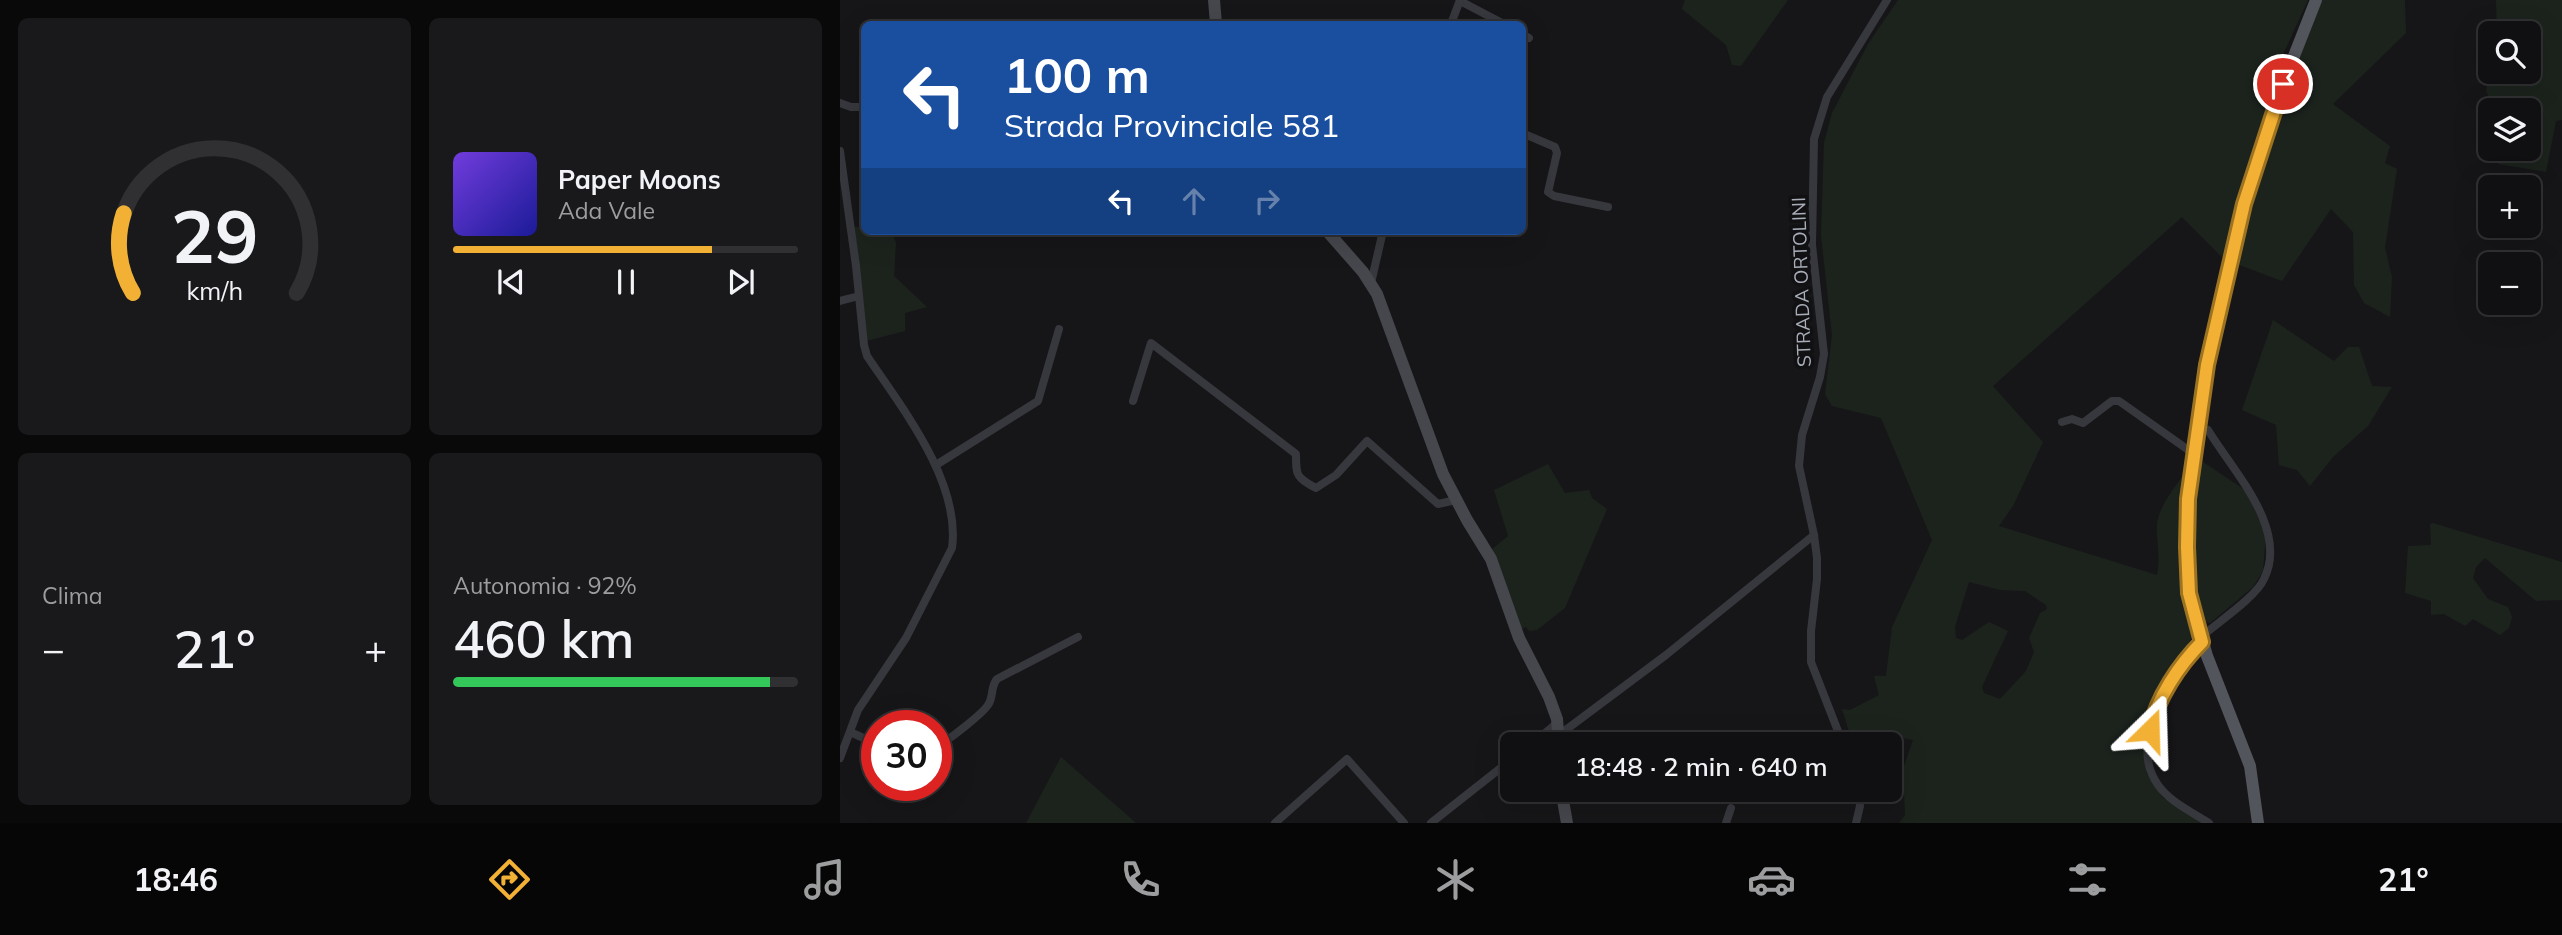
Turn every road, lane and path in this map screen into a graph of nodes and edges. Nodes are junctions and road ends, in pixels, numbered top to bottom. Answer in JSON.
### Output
{"nodes":[{"id":1,"x":1214,"y":0,"type":"edge"},
{"id":2,"x":1887,"y":0,"type":"edge"},
{"id":3,"x":2316,"y":0,"type":"edge"},
{"id":4,"x":1460,"y":1,"type":"edge"},
{"id":5,"x":1216,"y":21,"type":"edge"},
{"id":6,"x":1452,"y":21,"type":"edge"},
{"id":7,"x":1498,"y":21,"type":"edge"},
{"id":8,"x":840,"y":103,"type":"edge"},
{"id":9,"x":861,"y":107,"type":"edge"},
{"id":10,"x":1526,"y":135,"type":"edge"},
{"id":11,"x":840,"y":151,"type":"edge"},
{"id":12,"x":1608,"y":207,"type":"dead end"},
{"id":13,"x":1330,"y":235,"type":"edge"},
{"id":14,"x":1382,"y":235,"type":"edge"},
{"id":15,"x":1371,"y":283,"type":"junction"},
{"id":16,"x":859,"y":296,"type":"junction"},
{"id":17,"x":840,"y":301,"type":"edge"},
{"id":18,"x":1059,"y":329,"type":"dead end"},
{"id":19,"x":1133,"y":401,"type":"dead end"},
{"id":20,"x":2062,"y":422,"type":"dead end"},
{"id":21,"x":2208,"y":430,"type":"dead end"},
{"id":22,"x":2194,"y":454,"type":"junction"},
{"id":23,"x":936,"y":465,"type":"junction"},
{"id":24,"x":1456,"y":500,"type":"junction"},
{"id":25,"x":1814,"y":534,"type":"junction"},
{"id":26,"x":1079,"y":637,"type":"dead end"},
{"id":27,"x":2202,"y":639,"type":"junction"},
{"id":28,"x":850,"y":732,"type":"junction"},
{"id":29,"x":1558,"y":732,"type":"edge"},
{"id":30,"x":1562,"y":732,"type":"edge"},
{"id":31,"x":1838,"y":732,"type":"edge"},
{"id":32,"x":952,"y":736,"type":"edge"},
{"id":33,"x":861,"y":737,"type":"edge"},
{"id":34,"x":840,"y":758,"type":"edge"},
{"id":35,"x":1500,"y":768,"type":"edge"},
{"id":36,"x":1563,"y":802,"type":"edge"},
{"id":37,"x":1860,"y":802,"type":"edge"},
{"id":38,"x":1731,"y":808,"type":"dead end"},
{"id":39,"x":1275,"y":823,"type":"edge"},
{"id":40,"x":1404,"y":823,"type":"edge"},
{"id":41,"x":1431,"y":823,"type":"edge"},
{"id":42,"x":1567,"y":823,"type":"edge"},
{"id":43,"x":1726,"y":823,"type":"edge"},
{"id":44,"x":1856,"y":823,"type":"edge"},
{"id":45,"x":2209,"y":823,"type":"edge"},
{"id":46,"x":2258,"y":823,"type":"edge"}],
"edges":[{"from":1,"to":5,"type":"main road"},
{"from":2,"to":25,"type":"street","name":"STRADA ORTOLINI"},
{"from":3,"to":22,"type":"main road"},
{"from":4,"to":6,"type":"street"},
{"from":4,"to":7,"type":"street"},
{"from":8,"to":9,"type":"street"},
{"from":10,"to":12,"type":"street"},
{"from":11,"to":16,"type":"street"},
{"from":13,"to":15,"type":"main road"},
{"from":14,"to":15,"type":"street"},
{"from":15,"to":24,"type":"main road"},
{"from":16,"to":17,"type":"street"},
{"from":16,"to":23,"type":"street"},
{"from":18,"to":23,"type":"street"},
{"from":19,"to":24,"type":"street"},
{"from":20,"to":22,"type":"street"},
{"from":21,"to":27,"type":"street"},
{"from":22,"to":27,"type":"main road"},
{"from":23,"to":28,"type":"street"},
{"from":24,"to":29,"type":"main road"},
{"from":25,"to":30,"type":"street"},
{"from":25,"to":31,"type":"street","name":"STRADA ORTOLINI"},
{"from":26,"to":32,"type":"street"},
{"from":27,"to":45,"type":"street"},
{"from":27,"to":46,"type":"main road"},
{"from":28,"to":33,"type":"street"},
{"from":28,"to":34,"type":"street"},
{"from":35,"to":41,"type":"street"},
{"from":36,"to":42,"type":"main road"},
{"from":37,"to":44,"type":"street"},
{"from":38,"to":43,"type":"street"},
{"from":39,"to":40,"type":"street"}]}
